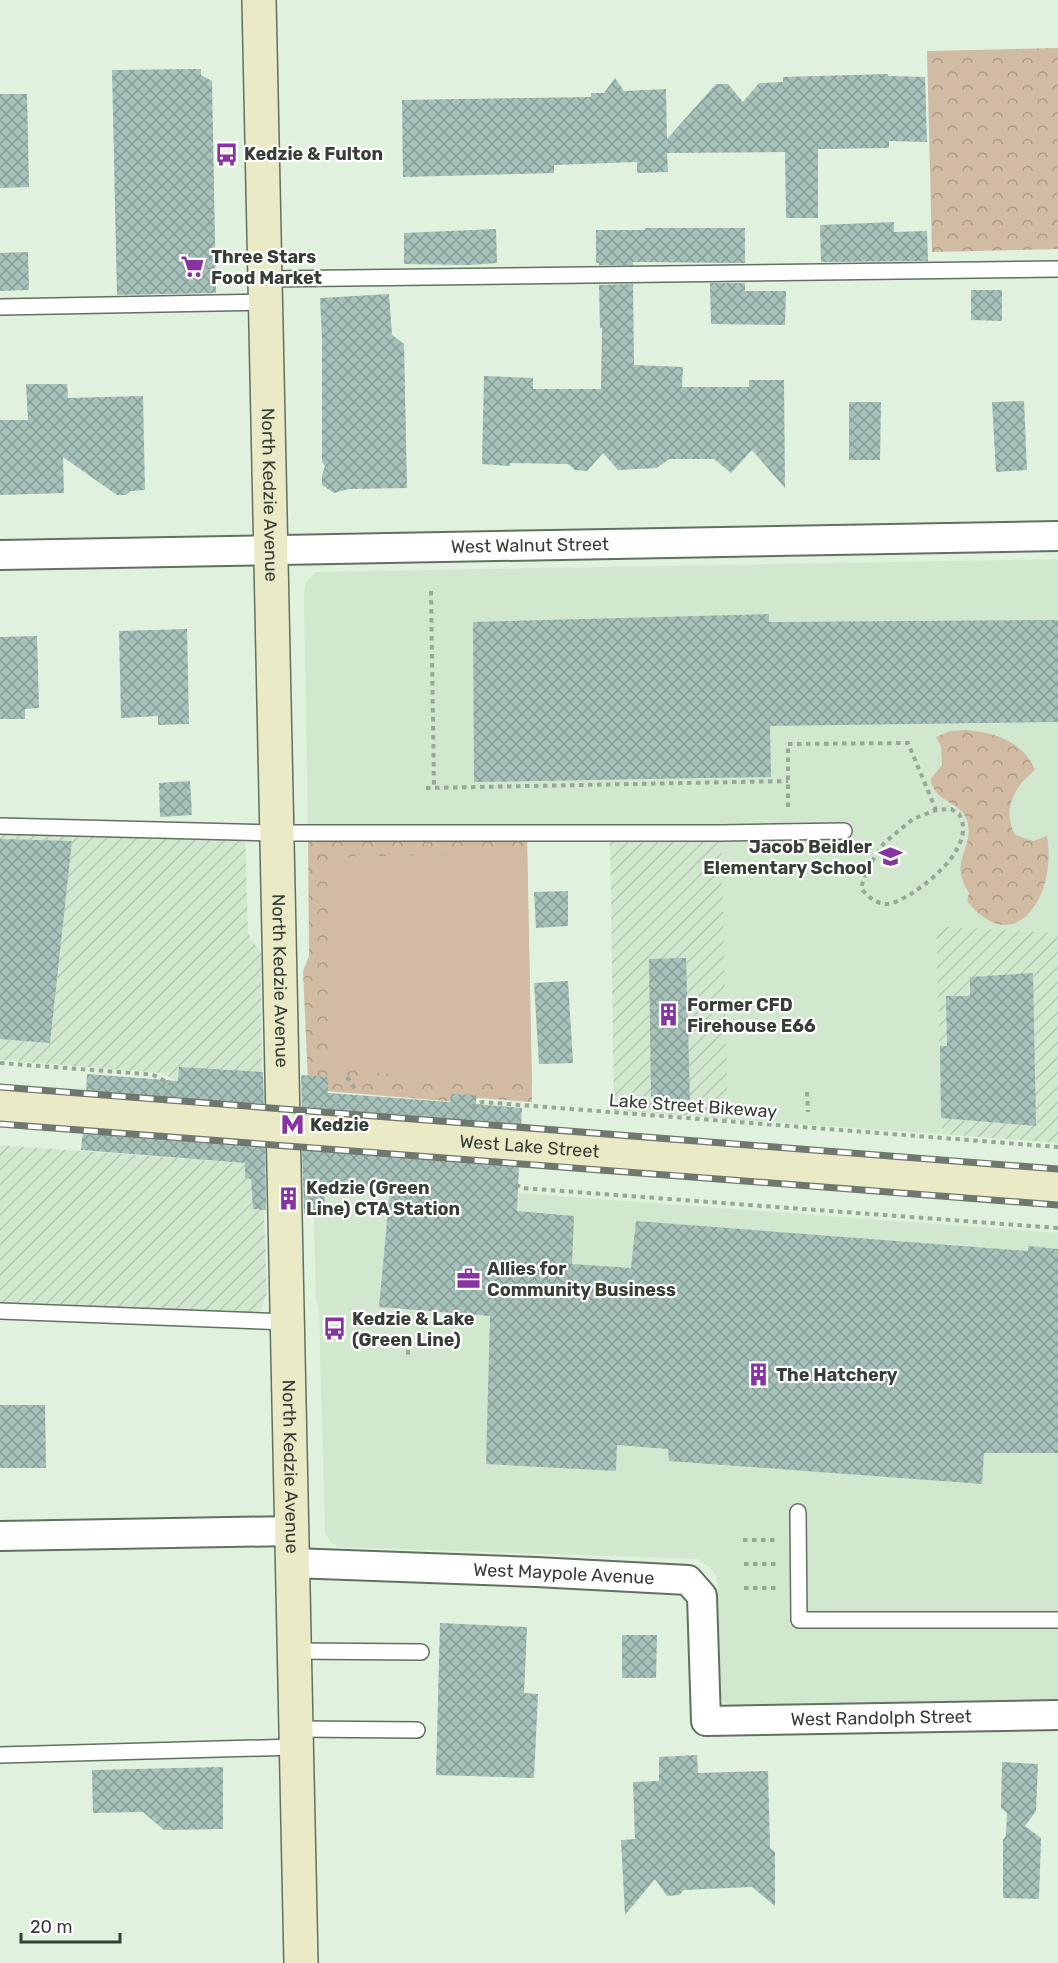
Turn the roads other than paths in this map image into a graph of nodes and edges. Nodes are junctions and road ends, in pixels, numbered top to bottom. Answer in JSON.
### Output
{"nodes":[{"id":1,"x":259,"y":0,"type":"edge"},
{"id":2,"x":1058,"y":269,"type":"edge"},
{"id":3,"x":266,"y":291,"type":"junction"},
{"id":4,"x":0,"y":307,"type":"edge"},
{"id":5,"x":1058,"y":536,"type":"edge"},
{"id":6,"x":271,"y":550,"type":"junction"},
{"id":7,"x":0,"y":555,"type":"edge"},
{"id":8,"x":0,"y":826,"type":"edge"},
{"id":9,"x":844,"y":831,"type":"dead end"},
{"id":10,"x":277,"y":833,"type":"junction"},
{"id":11,"x":0,"y":1106,"type":"edge"},
{"id":12,"x":283,"y":1127,"type":"junction"},
{"id":13,"x":1058,"y":1187,"type":"edge"},
{"id":14,"x":0,"y":1311,"type":"edge"},
{"id":15,"x":287,"y":1322,"type":"junction"},
{"id":16,"x":798,"y":1512,"type":"dead end"},
{"id":17,"x":292,"y":1531,"type":"junction"},
{"id":18,"x":0,"y":1536,"type":"edge"},
{"id":19,"x":292,"y":1563,"type":"junction"},
{"id":20,"x":1058,"y":1620,"type":"edge"},
{"id":21,"x":294,"y":1651,"type":"junction"},
{"id":22,"x":421,"y":1652,"type":"dead end"},
{"id":23,"x":1058,"y":1715,"type":"edge"},
{"id":24,"x":706,"y":1721,"type":"joint"},
{"id":25,"x":417,"y":1730,"type":"dead end"},
{"id":26,"x":296,"y":1738,"type":"junction"},
{"id":27,"x":0,"y":1755,"type":"edge"},
{"id":28,"x":301,"y":1963,"type":"edge"}],
"edges":[{"from":1,"to":3,"type":"main road","name":"North Kedzie Avenue"},
{"from":2,"to":3,"type":"lane"},
{"from":3,"to":4,"type":"lane"},
{"from":3,"to":6,"type":"main road","name":"North Kedzie Avenue"},
{"from":5,"to":6,"type":"street","name":"West Walnut Street"},
{"from":6,"to":7,"type":"street","name":"West Walnut Street"},
{"from":6,"to":10,"type":"main road","name":"North Kedzie Avenue"},
{"from":8,"to":10,"type":"lane"},
{"from":9,"to":10,"type":"lane"},
{"from":10,"to":12,"type":"main road","name":"North Kedzie Avenue"},
{"from":11,"to":12,"type":"main road","name":"West Lake Street"},
{"from":12,"to":13,"type":"main road","name":"West Lake Street"},
{"from":12,"to":15,"type":"main road","name":"North Kedzie Avenue"},
{"from":14,"to":15,"type":"lane"},
{"from":15,"to":17,"type":"main road","name":"North Kedzie Avenue"},
{"from":16,"to":20,"type":"lane"},
{"from":17,"to":18,"type":"street"},
{"from":17,"to":19,"type":"main road","name":"North Kedzie Avenue"},
{"from":19,"to":21,"type":"main road","name":"North Kedzie Avenue"},
{"from":19,"to":24,"type":"street","name":"West Maypole Avenue"},
{"from":21,"to":22,"type":"lane"},
{"from":21,"to":26,"type":"main road","name":"North Kedzie Avenue"},
{"from":23,"to":24,"type":"street","name":"West Randolph Street"},
{"from":25,"to":26,"type":"lane"},
{"from":26,"to":27,"type":"lane"},
{"from":26,"to":28,"type":"main road","name":"North Kedzie Avenue"}]}
